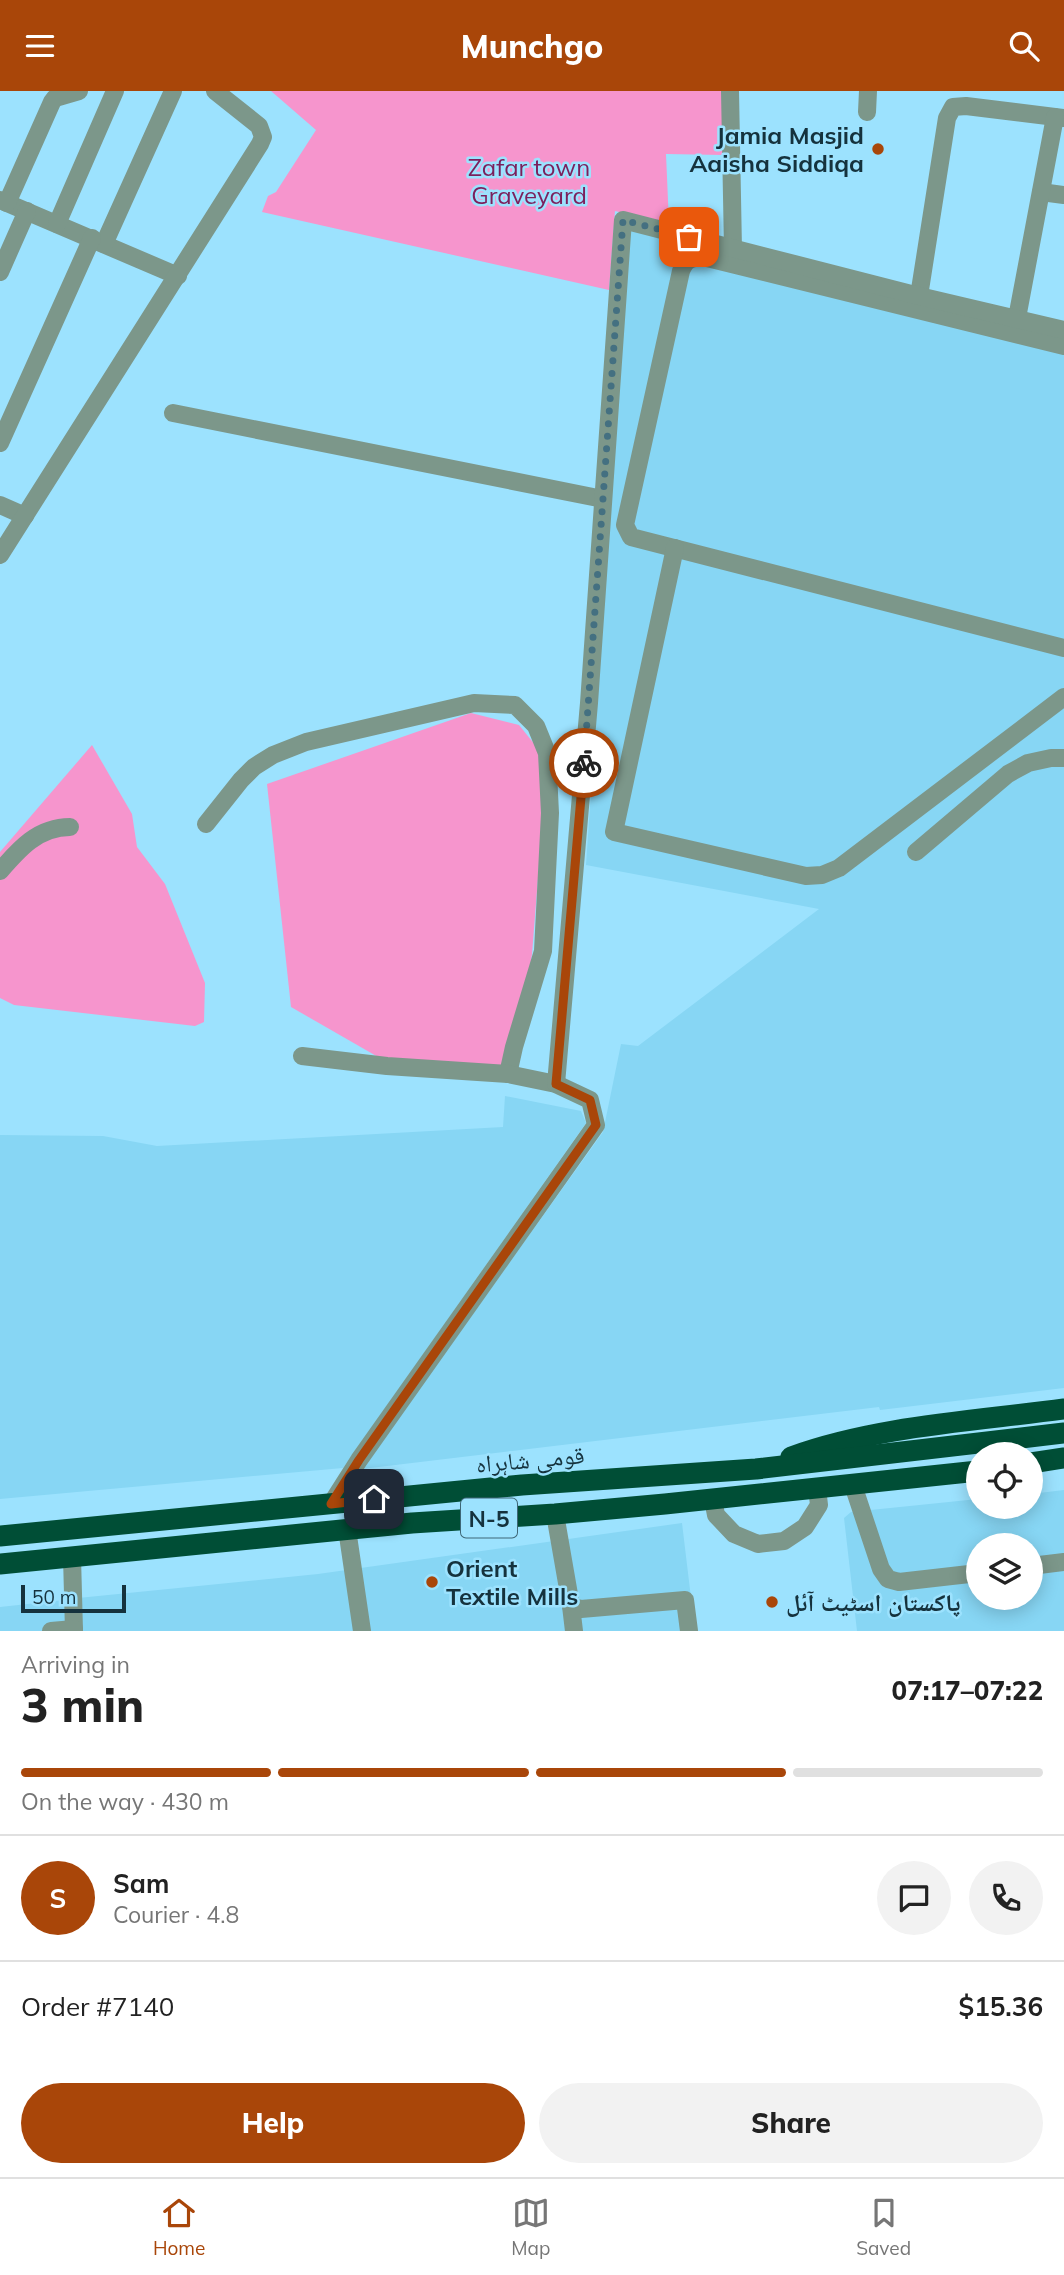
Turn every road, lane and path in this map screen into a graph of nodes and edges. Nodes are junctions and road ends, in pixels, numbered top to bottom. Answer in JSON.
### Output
{"nodes":[{"id":1,"x":79,"y":91,"type":"edge"},
{"id":2,"x":115,"y":91,"type":"edge"},
{"id":3,"x":173,"y":91,"type":"edge"},
{"id":4,"x":215,"y":91,"type":"edge"},
{"id":5,"x":730,"y":91,"type":"edge"},
{"id":6,"x":868,"y":91,"type":"edge"},
{"id":7,"x":867,"y":112,"type":"dead end"},
{"id":8,"x":1060,"y":118,"type":"edge"},
{"id":9,"x":1041,"y":192,"type":"junction"},
{"id":10,"x":1064,"y":195,"type":"edge"},
{"id":11,"x":4,"y":202,"type":"edge"},
{"id":12,"x":27,"y":211,"type":"junction"},
{"id":13,"x":57,"y":224,"type":"junction"},
{"id":14,"x":98,"y":241,"type":"junction"},
{"id":15,"x":733,"y":249,"type":"junction"},
{"id":16,"x":0,"y":272,"type":"edge"},
{"id":17,"x":178,"y":276,"type":"junction"},
{"id":18,"x":919,"y":296,"type":"junction"},
{"id":19,"x":1017,"y":319,"type":"junction"},
{"id":20,"x":1064,"y":331,"type":"edge"},
{"id":21,"x":1064,"y":346,"type":"edge"},
{"id":22,"x":173,"y":413,"type":"dead end"},
{"id":23,"x":0,"y":443,"type":"edge"},
{"id":24,"x":603,"y":499,"type":"junction"},
{"id":25,"x":0,"y":505,"type":"edge"},
{"id":26,"x":26,"y":516,"type":"junction"},
{"id":27,"x":675,"y":548,"type":"junction"},
{"id":28,"x":0,"y":555,"type":"edge"},
{"id":29,"x":1064,"y":648,"type":"edge"},
{"id":30,"x":1064,"y":697,"type":"edge"},
{"id":31,"x":1064,"y":758,"type":"edge"},
{"id":32,"x":206,"y":824,"type":"dead end"},
{"id":33,"x":69,"y":827,"type":"dead end"},
{"id":34,"x":916,"y":852,"type":"dead end"},
{"id":35,"x":0,"y":871,"type":"edge"},
{"id":36,"x":302,"y":1056,"type":"dead end"},
{"id":37,"x":508,"y":1074,"type":"junction"},
{"id":38,"x":556,"y":1084,"type":"junction"},
{"id":39,"x":1064,"y":1409,"type":"edge"},
{"id":40,"x":1064,"y":1433,"type":"edge"},
{"id":41,"x":1064,"y":1458,"type":"edge"},
{"id":42,"x":1043,"y":1461,"type":"edge"},
{"id":43,"x":756,"y":1469,"type":"junction"},
{"id":44,"x":966,"y":1472,"type":"edge"},
{"id":45,"x":853,"y":1485,"type":"junction"},
{"id":46,"x":817,"y":1488,"type":"junction"},
{"id":47,"x":713,"y":1499,"type":"junction"},
{"id":48,"x":331,"y":1504,"type":"junction"},
{"id":49,"x":555,"y":1514,"type":"junction"},
{"id":50,"x":347,"y":1529,"type":"junction"},
{"id":51,"x":0,"y":1536,"type":"edge"},
{"id":52,"x":72,"y":1557,"type":"junction"},
{"id":53,"x":1064,"y":1562,"type":"edge"},
{"id":54,"x":0,"y":1564,"type":"edge"},
{"id":55,"x":1043,"y":1565,"type":"edge"},
{"id":56,"x":966,"y":1575,"type":"edge"},
{"id":57,"x":571,"y":1606,"type":"junction"},
{"id":58,"x":74,"y":1630,"type":"edge"},
{"id":59,"x":51,"y":1631,"type":"edge"},
{"id":60,"x":362,"y":1631,"type":"edge"},
{"id":61,"x":574,"y":1631,"type":"edge"},
{"id":62,"x":689,"y":1631,"type":"edge"}],
"edges":[{"from":1,"to":11,"type":"street"},
{"from":2,"to":13,"type":"street"},
{"from":3,"to":14,"type":"street"},
{"from":4,"to":17,"type":"street"},
{"from":5,"to":15,"type":"street"},
{"from":6,"to":7,"type":"street"},
{"from":8,"to":9,"type":"street"},
{"from":8,"to":18,"type":"street"},
{"from":9,"to":10,"type":"street"},
{"from":9,"to":19,"type":"street"},
{"from":11,"to":12,"type":"street"},
{"from":12,"to":13,"type":"street"},
{"from":12,"to":16,"type":"street"},
{"from":13,"to":14,"type":"street"},
{"from":14,"to":17,"type":"street"},
{"from":14,"to":23,"type":"street"},
{"from":15,"to":18,"type":"street"},
{"from":15,"to":24,"type":"street"},
{"from":17,"to":26,"type":"street"},
{"from":18,"to":19,"type":"street"},
{"from":19,"to":20,"type":"street"},
{"from":21,"to":27,"type":"street"},
{"from":22,"to":24,"type":"street"},
{"from":24,"to":38,"type":"street"},
{"from":25,"to":26,"type":"street"},
{"from":26,"to":28,"type":"street"},
{"from":27,"to":29,"type":"street"},
{"from":27,"to":30,"type":"street"},
{"from":31,"to":34,"type":"street"},
{"from":32,"to":37,"type":"street"},
{"from":33,"to":35,"type":"street"},
{"from":36,"to":37,"type":"street"},
{"from":37,"to":38,"type":"street"},
{"from":38,"to":48,"type":"street"},
{"from":39,"to":43,"type":"highway"},
{"from":40,"to":43,"type":"highway","name":"قومی شاہراہ","number":"N-5"},
{"from":41,"to":42,"type":"highway"},
{"from":43,"to":48,"type":"highway","name":"قومی شاہراہ","number":"N-5"},
{"from":44,"to":45,"type":"highway","number":"N-5"},
{"from":45,"to":46,"type":"highway","number":"N-5"},
{"from":45,"to":56,"type":"street"},
{"from":46,"to":47,"type":"highway","number":"N-5"},
{"from":46,"to":47,"type":"street"},
{"from":47,"to":49,"type":"highway","number":"N-5"},
{"from":48,"to":51,"type":"highway","name":"قومی شاہراہ","number":"N-5"},
{"from":49,"to":50,"type":"highway","number":"N-5"},
{"from":49,"to":57,"type":"street"},
{"from":50,"to":52,"type":"highway","number":"N-5"},
{"from":50,"to":60,"type":"street"},
{"from":52,"to":54,"type":"highway","number":"N-5"},
{"from":52,"to":58,"type":"street"},
{"from":53,"to":55,"type":"street"},
{"from":57,"to":61,"type":"street"},
{"from":57,"to":62,"type":"street"},
{"from":58,"to":59,"type":"street"}]}
